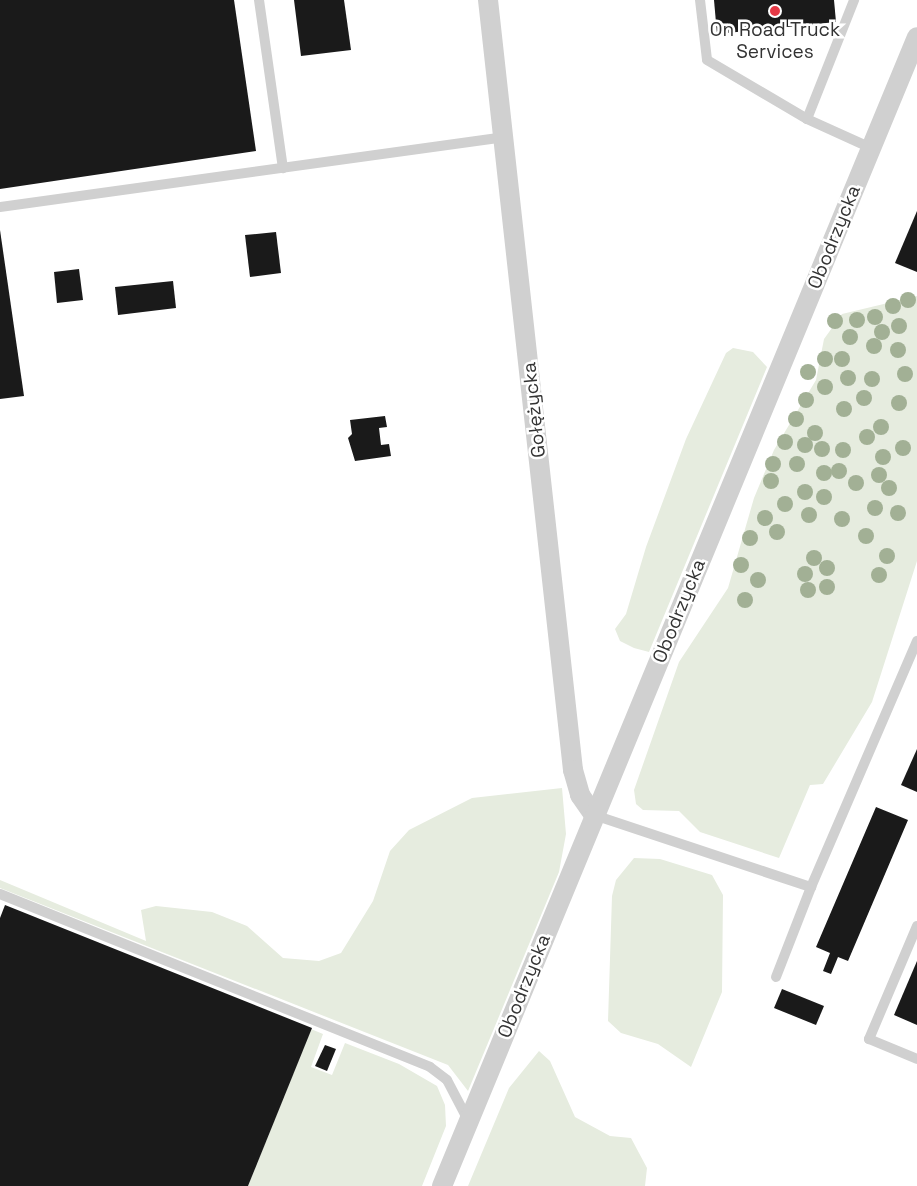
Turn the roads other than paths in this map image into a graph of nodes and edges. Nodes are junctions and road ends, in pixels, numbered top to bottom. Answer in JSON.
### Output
{"nodes":[{"id":1,"x":259,"y":0,"type":"edge"},
{"id":2,"x":488,"y":0,"type":"edge"},
{"id":3,"x":700,"y":0,"type":"edge"},
{"id":4,"x":854,"y":0,"type":"edge"},
{"id":5,"x":917,"y":37,"type":"edge"},
{"id":6,"x":806,"y":119,"type":"junction"},
{"id":7,"x":505,"y":137,"type":"junction"},
{"id":8,"x":871,"y":148,"type":"junction"},
{"id":9,"x":283,"y":168,"type":"junction"},
{"id":10,"x":0,"y":207,"type":"edge"},
{"id":11,"x":917,"y":641,"type":"edge"},
{"id":12,"x":594,"y":815,"type":"junction"},
{"id":13,"x":811,"y":887,"type":"junction"},
{"id":14,"x":0,"y":894,"type":"edge"},
{"id":15,"x":917,"y":926,"type":"edge"},
{"id":16,"x":776,"y":977,"type":"dead end"},
{"id":17,"x":917,"y":1059,"type":"edge"},
{"id":18,"x":468,"y":1121,"type":"junction"},
{"id":19,"x":442,"y":1186,"type":"edge"}],
"edges":[{"from":1,"to":9,"type":"lane"},
{"from":2,"to":7,"type":"street","name":"Gołężycka"},
{"from":3,"to":6,"type":"lane"},
{"from":4,"to":6,"type":"lane"},
{"from":5,"to":8,"type":"street","name":"Obodrzycka"},
{"from":6,"to":8,"type":"lane"},
{"from":7,"to":9,"type":"lane"},
{"from":7,"to":12,"type":"street","name":"Gołężycka"},
{"from":8,"to":12,"type":"street","name":"Obodrzycka"},
{"from":9,"to":10,"type":"lane"},
{"from":11,"to":13,"type":"lane"},
{"from":12,"to":13,"type":"lane"},
{"from":12,"to":18,"type":"street","name":"Obodrzycka"},
{"from":13,"to":16,"type":"lane"},
{"from":14,"to":18,"type":"lane"},
{"from":15,"to":17,"type":"lane"},
{"from":18,"to":19,"type":"street","name":"Obodrzycka"}]}
